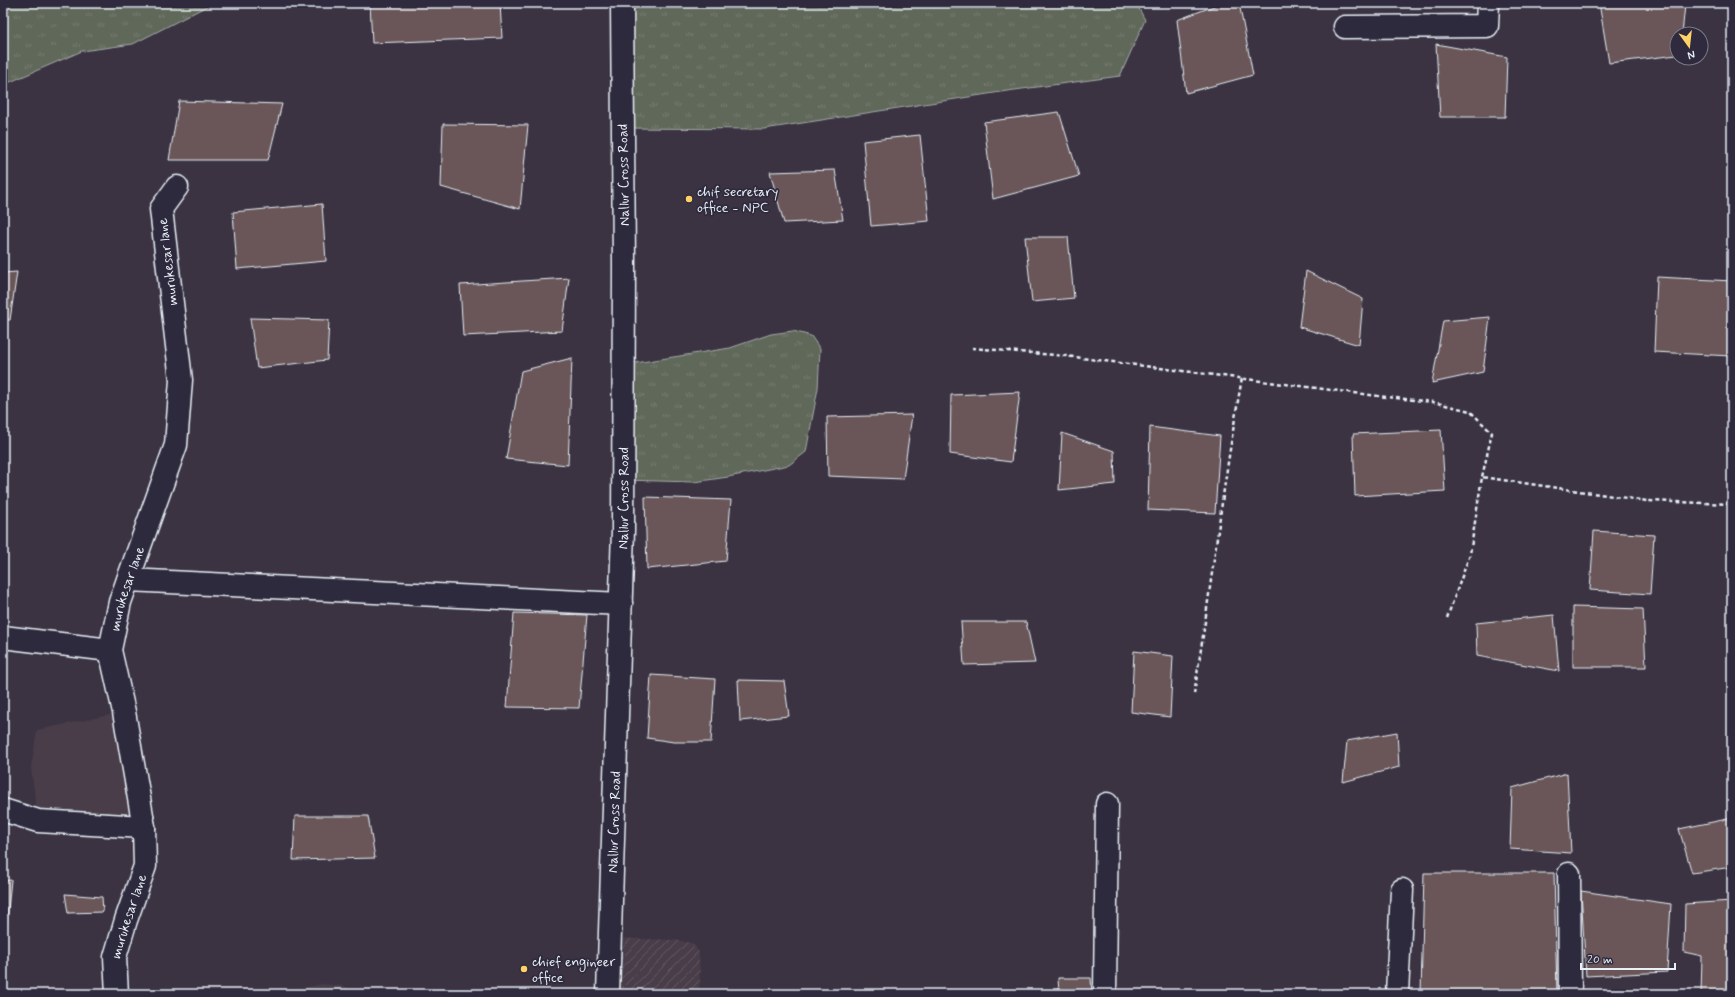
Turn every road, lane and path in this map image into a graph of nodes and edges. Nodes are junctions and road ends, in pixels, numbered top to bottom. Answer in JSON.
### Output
{"nodes":[{"id":1,"x":622,"y":3,"type":"edge"},
{"id":2,"x":1488,"y":3,"type":"edge"},
{"id":3,"x":1345,"y":27,"type":"dead end"},
{"id":4,"x":177,"y":187,"type":"dead end"},
{"id":5,"x":972,"y":348,"type":"dead end"},
{"id":6,"x":1242,"y":378,"type":"junction"},
{"id":7,"x":1482,"y":477,"type":"junction"},
{"id":8,"x":1732,"y":504,"type":"edge"},
{"id":9,"x":128,"y":580,"type":"junction"},
{"id":10,"x":621,"y":604,"type":"junction"},
{"id":11,"x":1447,"y":618,"type":"dead end"},
{"id":12,"x":3,"y":637,"type":"edge"},
{"id":13,"x":110,"y":650,"type":"junction"},
{"id":14,"x":1194,"y":694,"type":"dead end"},
{"id":15,"x":1107,"y":804,"type":"dead end"},
{"id":16,"x":3,"y":810,"type":"edge"},
{"id":17,"x":144,"y":827,"type":"junction"},
{"id":18,"x":1569,"y":874,"type":"dead end"},
{"id":19,"x":1402,"y":890,"type":"dead end"},
{"id":20,"x":117,"y":994,"type":"edge"},
{"id":21,"x":608,"y":994,"type":"edge"},
{"id":22,"x":1105,"y":994,"type":"edge"},
{"id":23,"x":1397,"y":994,"type":"edge"},
{"id":24,"x":1570,"y":994,"type":"edge"}],
"edges":[{"from":1,"to":10,"type":"street","name":"Nallur Cross Road"},
{"from":2,"to":3,"type":"street"},
{"from":4,"to":9,"type":"street","name":"murukesar lane"},
{"from":5,"to":6,"type":"path"},
{"from":6,"to":7,"type":"path"},
{"from":6,"to":14,"type":"path"},
{"from":7,"to":8,"type":"path"},
{"from":7,"to":11,"type":"path"},
{"from":9,"to":10,"type":"street"},
{"from":9,"to":13,"type":"street","name":"murukesar lane"},
{"from":10,"to":21,"type":"street","name":"Nallur Cross Road"},
{"from":12,"to":13,"type":"street"},
{"from":13,"to":17,"type":"street","name":"murukesar lane"},
{"from":15,"to":22,"type":"street"},
{"from":16,"to":17,"type":"street"},
{"from":17,"to":20,"type":"street","name":"murukesar lane"},
{"from":18,"to":24,"type":"street"},
{"from":19,"to":23,"type":"street"}]}
